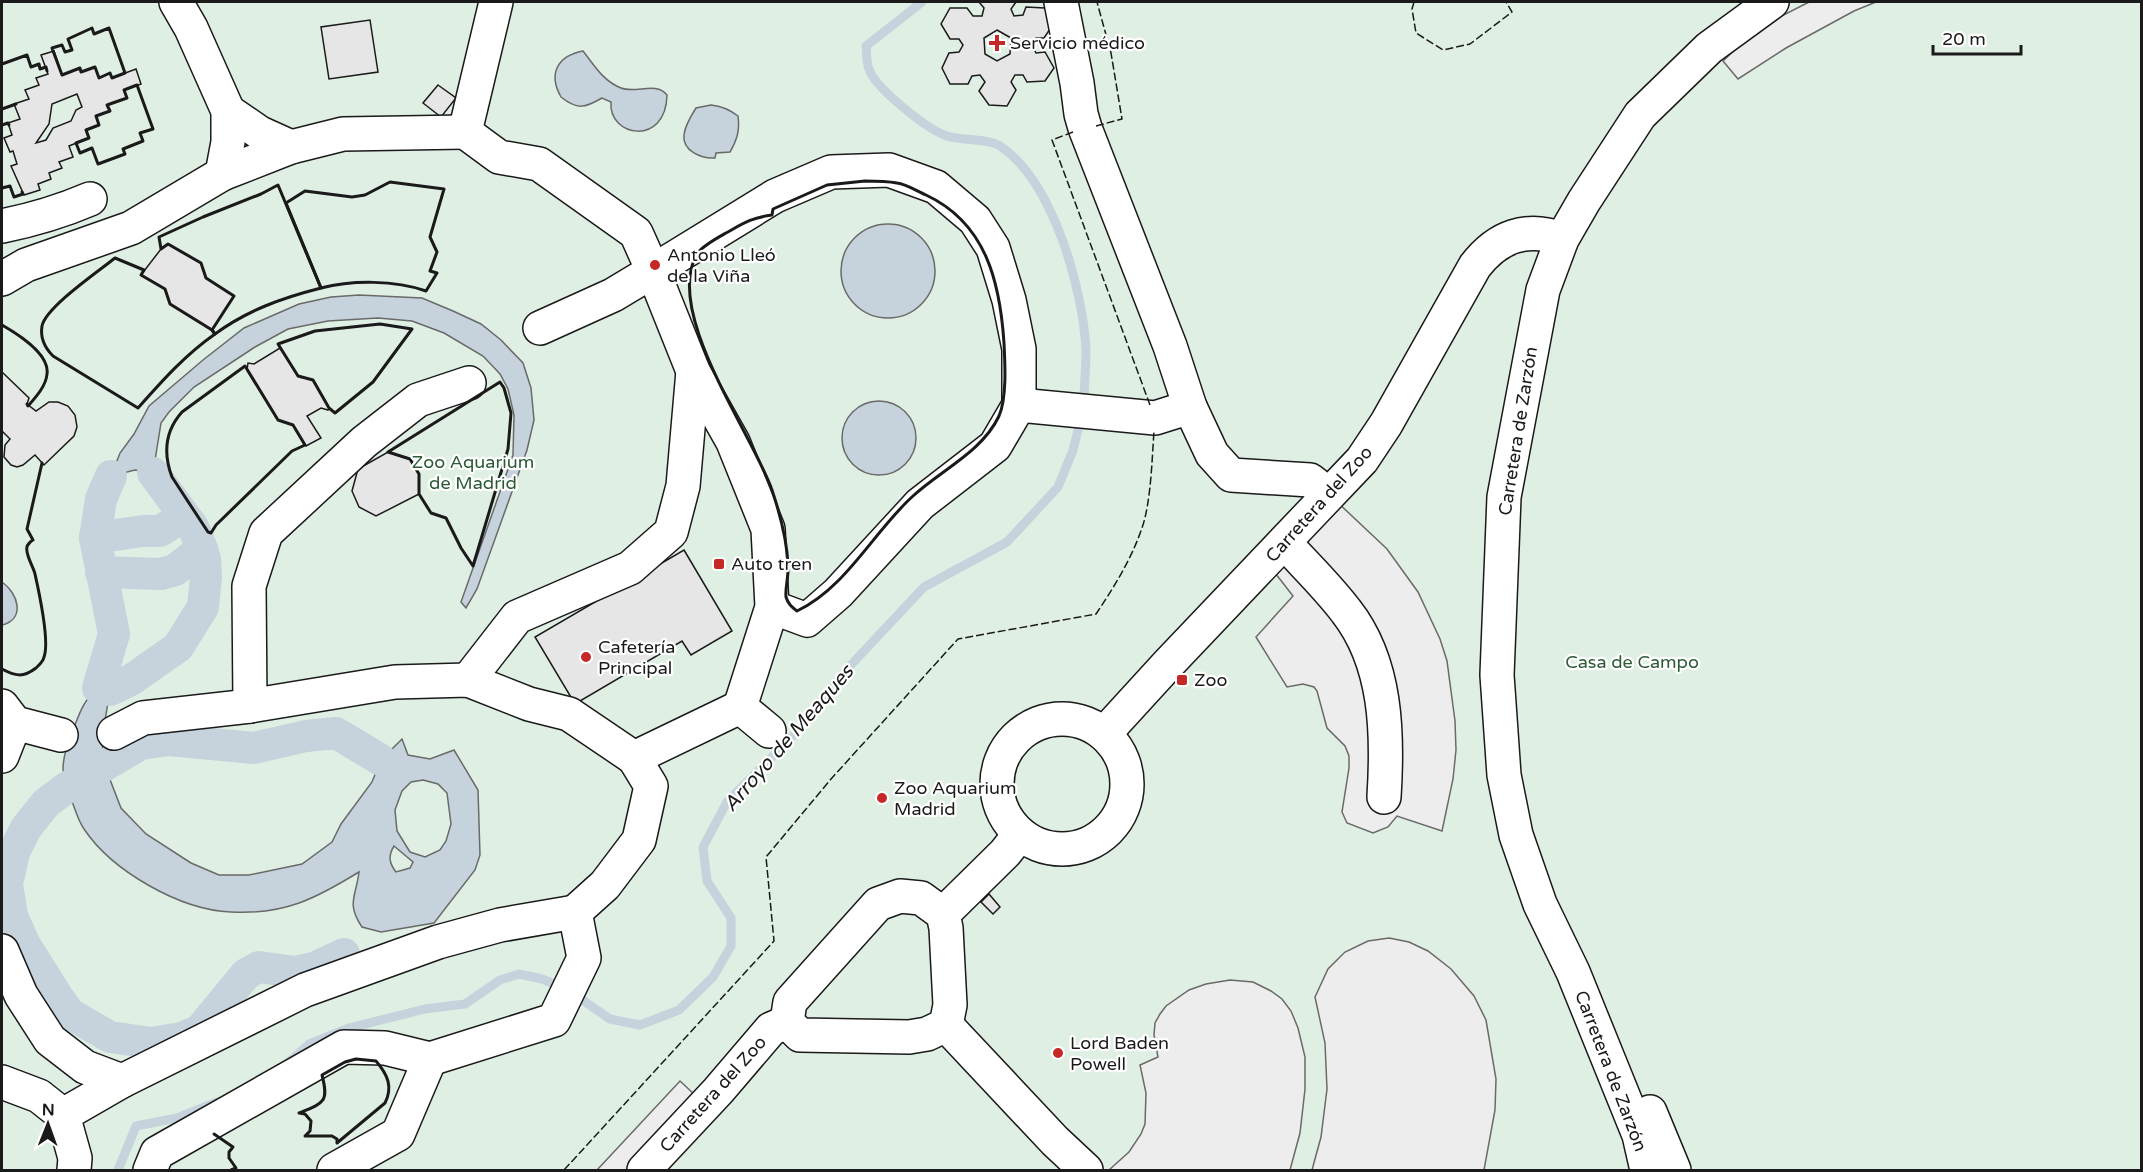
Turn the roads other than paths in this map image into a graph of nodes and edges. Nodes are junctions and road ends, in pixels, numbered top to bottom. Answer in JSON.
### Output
{"nodes":[{"id":1,"x":176,"y":2,"type":"edge"},
{"id":2,"x":496,"y":2,"type":"edge"},
{"id":3,"x":1061,"y":2,"type":"edge"},
{"id":4,"x":1772,"y":2,"type":"edge"},
{"id":5,"x":228,"y":111,"type":"junction"},
{"id":6,"x":465,"y":132,"type":"junction"},
{"id":7,"x":291,"y":147,"type":"junction"},
{"id":8,"x":222,"y":174,"type":"junction"},
{"id":9,"x":90,"y":199,"type":"dead end"},
{"id":10,"x":2,"y":226,"type":"edge"},
{"id":11,"x":1562,"y":239,"type":"junction"},
{"id":12,"x":10,"y":268,"type":"edge"},
{"id":13,"x":653,"y":271,"type":"junction"},
{"id":14,"x":540,"y":328,"type":"dead end"},
{"id":15,"x":693,"y":370,"type":"junction"},
{"id":16,"x":469,"y":383,"type":"dead end"},
{"id":17,"x":1019,"y":405,"type":"junction"},
{"id":18,"x":1190,"y":407,"type":"junction"},
{"id":19,"x":1328,"y":494,"type":"junction"},
{"id":20,"x":1285,"y":543,"type":"junction"},
{"id":21,"x":772,"y":607,"type":"junction"},
{"id":22,"x":468,"y":680,"type":"junction"},
{"id":23,"x":250,"y":706,"type":"junction"},
{"id":24,"x":740,"y":708,"type":"junction"},
{"id":25,"x":8,"y":714,"type":"edge"},
{"id":26,"x":769,"y":731,"type":"dead end"},
{"id":27,"x":114,"y":732,"type":"dead end"},
{"id":28,"x":1104,"y":734,"type":"junction"},
{"id":29,"x":61,"y":735,"type":"dead end"},
{"id":30,"x":2,"y":756,"type":"edge"},
{"id":31,"x":634,"y":758,"type":"junction"},
{"id":32,"x":1384,"y":796,"type":"dead end"},
{"id":33,"x":1020,"y":834,"type":"junction"},
{"id":34,"x":575,"y":912,"type":"junction"},
{"id":35,"x":943,"y":914,"type":"junction"},
{"id":36,"x":2,"y":951,"type":"edge"},
{"id":37,"x":1573,"y":972,"type":"junction"},
{"id":38,"x":787,"y":1022,"type":"junction"},
{"id":39,"x":945,"y":1025,"type":"junction"},
{"id":40,"x":430,"y":1059,"type":"junction"},
{"id":41,"x":122,"y":1081,"type":"junction"},
{"id":42,"x":2,"y":1082,"type":"edge"},
{"id":43,"x":63,"y":1115,"type":"junction"},
{"id":44,"x":75,"y":1170,"type":"edge"},
{"id":45,"x":150,"y":1170,"type":"edge"},
{"id":46,"x":334,"y":1170,"type":"edge"},
{"id":47,"x":644,"y":1170,"type":"edge"},
{"id":48,"x":1086,"y":1170,"type":"edge"},
{"id":49,"x":1647,"y":1170,"type":"edge"},
{"id":50,"x":1674,"y":1170,"type":"edge"}],
"edges":[{"from":1,"to":5,"type":"street"},
{"from":2,"to":6,"type":"street"},
{"from":3,"to":18,"type":"street"},
{"from":4,"to":11,"type":"street","name":"Carretera de Zarzón"},
{"from":5,"to":7,"type":"street"},
{"from":5,"to":8,"type":"street"},
{"from":6,"to":7,"type":"street"},
{"from":6,"to":13,"type":"street"},
{"from":7,"to":8,"type":"street"},
{"from":8,"to":12,"type":"street"},
{"from":9,"to":10,"type":"street"},
{"from":11,"to":19,"type":"street","name":"Carretera del Zoo"},
{"from":11,"to":37,"type":"street","name":"Carretera de Zarzón"},
{"from":13,"to":14,"type":"street"},
{"from":13,"to":15,"type":"street"},
{"from":13,"to":17,"type":"street"},
{"from":15,"to":21,"type":"street"},
{"from":15,"to":22,"type":"street"},
{"from":16,"to":23,"type":"street"},
{"from":17,"to":18,"type":"street"},
{"from":17,"to":21,"type":"street"},
{"from":18,"to":19,"type":"street"},
{"from":19,"to":20,"type":"street","name":"Carretera del Zoo"},
{"from":20,"to":28,"type":"street","name":"Carretera del Zoo"},
{"from":20,"to":32,"type":"street"},
{"from":21,"to":24,"type":"street"},
{"from":22,"to":23,"type":"street"},
{"from":22,"to":31,"type":"street"},
{"from":23,"to":27,"type":"street"},
{"from":24,"to":26,"type":"street"},
{"from":24,"to":31,"type":"street"},
{"from":25,"to":29,"type":"street"},
{"from":25,"to":30,"type":"street"},
{"from":28,"to":33,"type":"street"},
{"from":28,"to":33,"type":"street"},
{"from":31,"to":34,"type":"street"},
{"from":33,"to":35,"type":"street"},
{"from":34,"to":40,"type":"street"},
{"from":34,"to":41,"type":"street"},
{"from":35,"to":38,"type":"street"},
{"from":35,"to":39,"type":"street"},
{"from":36,"to":41,"type":"street"},
{"from":37,"to":49,"type":"street","name":"Carretera de Zarzón"},
{"from":37,"to":50,"type":"street","name":"Carretera de Zarzón"},
{"from":38,"to":39,"type":"street"},
{"from":38,"to":47,"type":"street","name":"Carretera del Zoo"},
{"from":39,"to":48,"type":"street"},
{"from":40,"to":45,"type":"street"},
{"from":40,"to":46,"type":"street"},
{"from":41,"to":43,"type":"street"},
{"from":42,"to":43,"type":"street"},
{"from":43,"to":44,"type":"street"}]}
